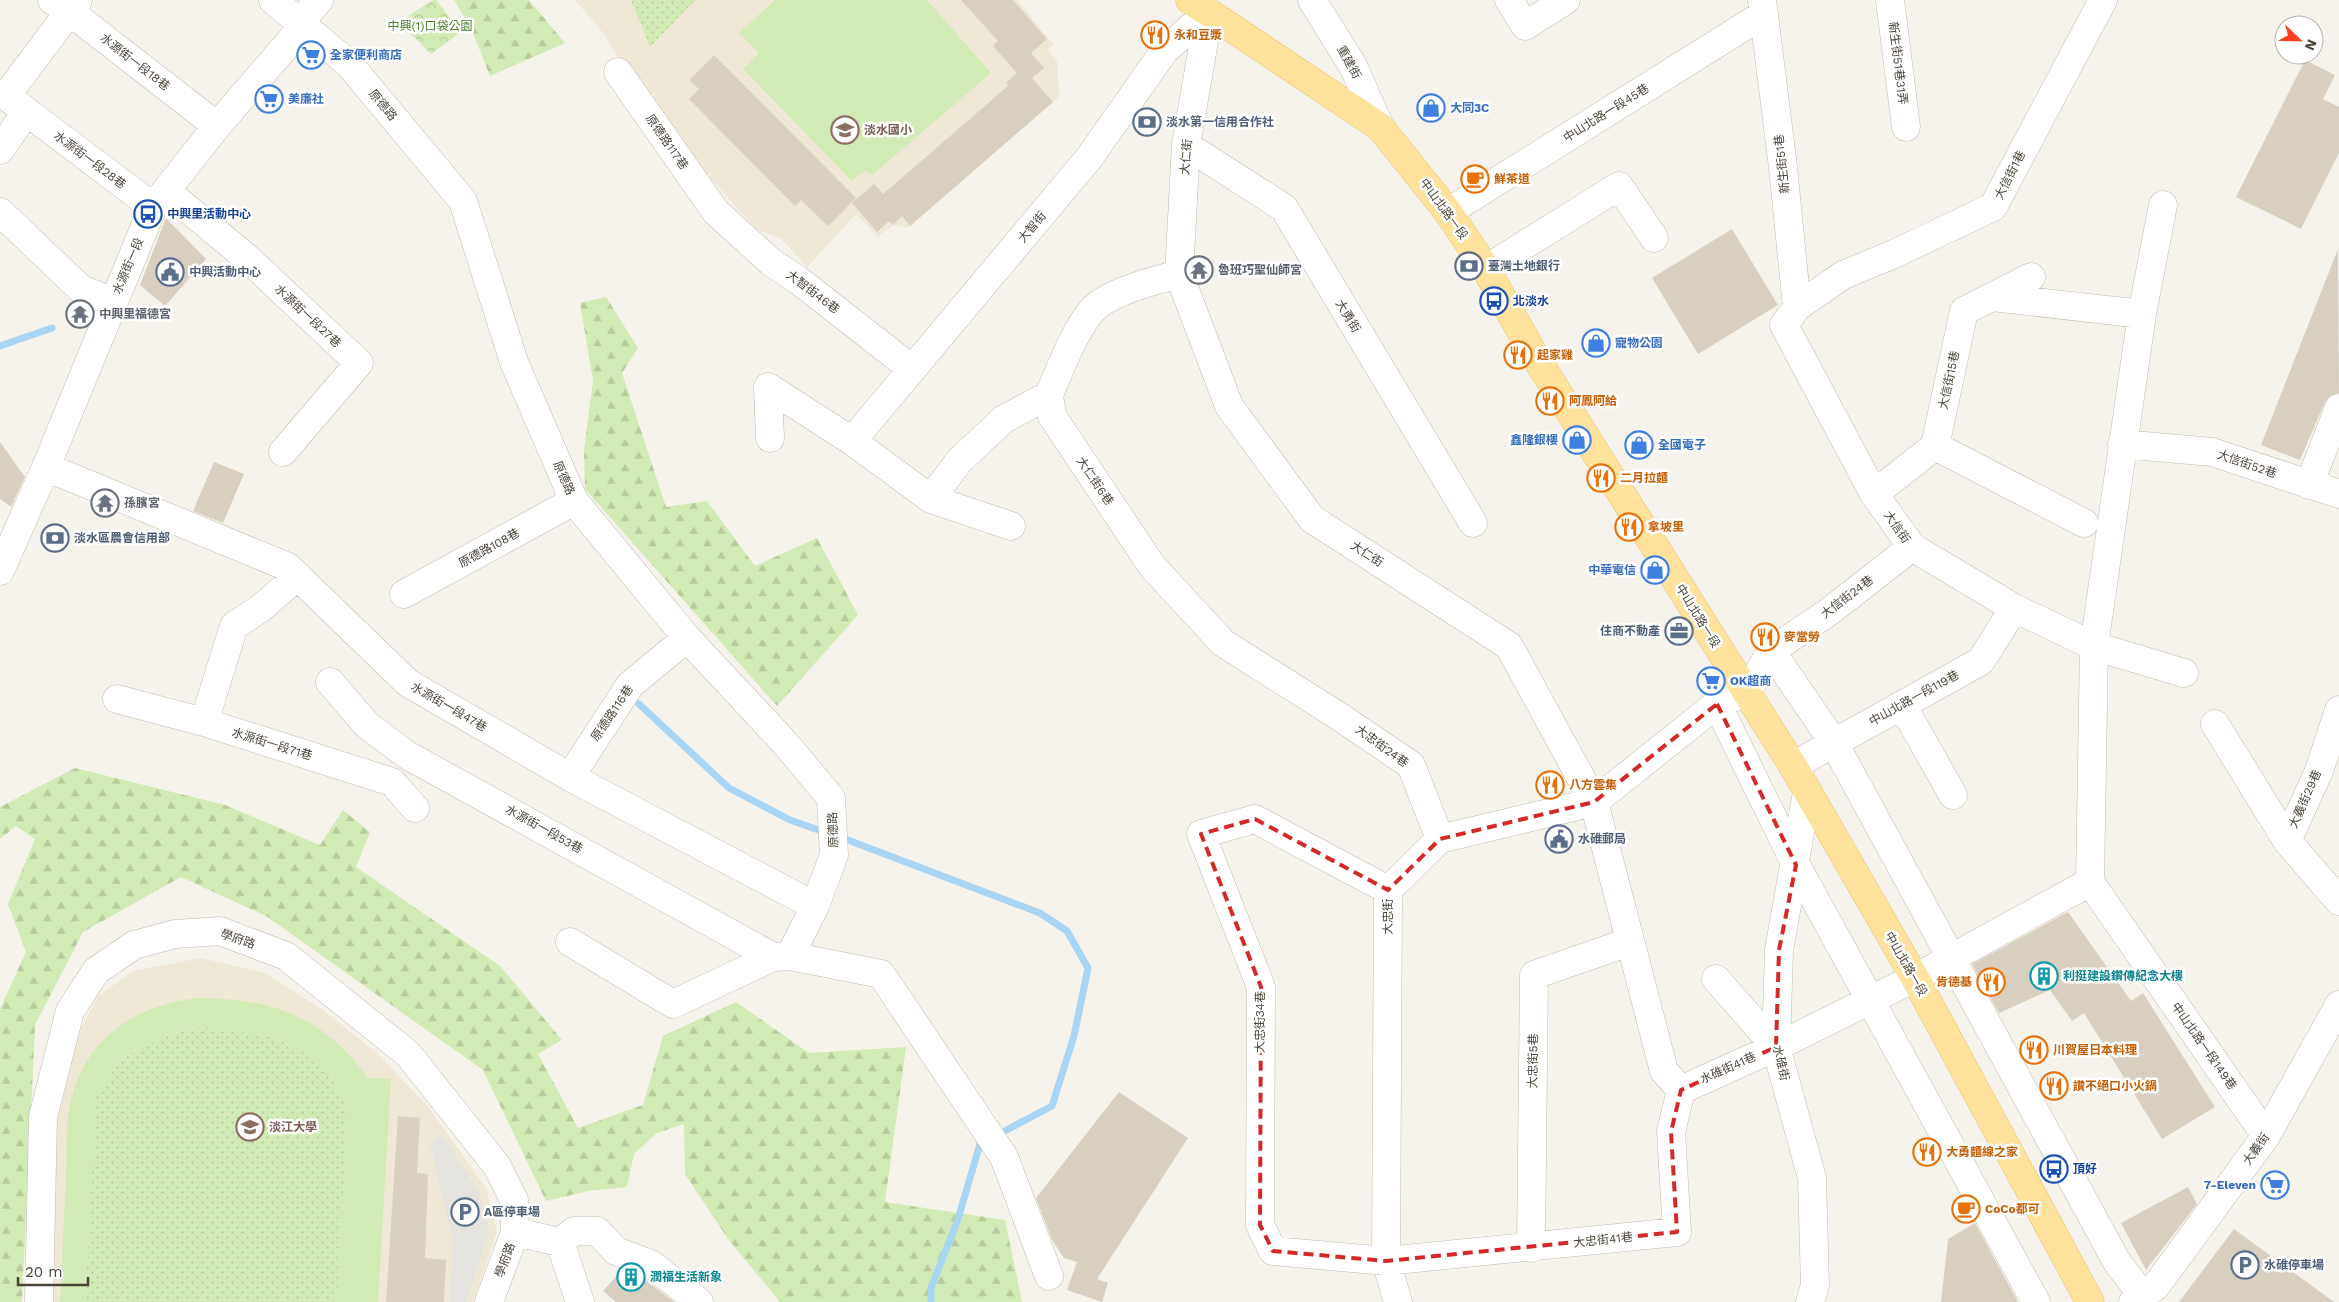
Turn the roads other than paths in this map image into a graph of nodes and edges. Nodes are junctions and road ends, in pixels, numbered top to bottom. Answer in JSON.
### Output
{"nodes":[{"id":1,"x":273,"y":0,"type":"edge"},
{"id":2,"x":318,"y":0,"type":"edge"},
{"id":3,"x":1312,"y":0,"type":"edge"},
{"id":4,"x":1509,"y":0,"type":"edge"},
{"id":5,"x":1566,"y":0,"type":"edge"},
{"id":6,"x":1890,"y":0,"type":"edge"},
{"id":7,"x":2103,"y":0,"type":"edge"},
{"id":8,"x":66,"y":4,"type":"edge"},
{"id":9,"x":1200,"y":6,"type":"edge"},
{"id":10,"x":1763,"y":7,"type":"edge"},
{"id":11,"x":302,"y":24,"type":"junction"},
{"id":12,"x":618,"y":72,"type":"dead end"},
{"id":13,"x":11,"y":100,"type":"edge"},
{"id":14,"x":217,"y":126,"type":"junction"},
{"id":15,"x":1380,"y":127,"type":"junction"},
{"id":16,"x":1906,"y":127,"type":"dead end"},
{"id":17,"x":1186,"y":145,"type":"junction"},
{"id":18,"x":0,"y":150,"type":"edge"},
{"id":19,"x":160,"y":199,"type":"junction"},
{"id":20,"x":2163,"y":205,"type":"dead end"},
{"id":21,"x":0,"y":212,"type":"edge"},
{"id":22,"x":716,"y":212,"type":"joint"},
{"id":23,"x":1448,"y":212,"type":"junction"},
{"id":24,"x":1654,"y":238,"type":"dead end"},
{"id":25,"x":1486,"y":269,"type":"junction"},
{"id":26,"x":1178,"y":274,"type":"junction"},
{"id":27,"x":2031,"y":277,"type":"dead end"},
{"id":28,"x":1992,"y":297,"type":"junction"},
{"id":29,"x":113,"y":302,"type":"junction"},
{"id":30,"x":2142,"y":314,"type":"junction"},
{"id":31,"x":1790,"y":316,"type":"junction"},
{"id":32,"x":912,"y":369,"type":"junction"},
{"id":33,"x":1049,"y":395,"type":"junction"},
{"id":34,"x":2339,"y":408,"type":"edge"},
{"id":35,"x":770,"y":438,"type":"dead end"},
{"id":36,"x":852,"y":441,"type":"junction"},
{"id":37,"x":2122,"y":444,"type":"junction"},
{"id":38,"x":1935,"y":446,"type":"junction"},
{"id":39,"x":282,"y":452,"type":"dead end"},
{"id":40,"x":46,"y":467,"type":"junction"},
{"id":41,"x":2309,"y":485,"type":"junction"},
{"id":42,"x":1874,"y":494,"type":"junction"},
{"id":43,"x":2339,"y":494,"type":"edge"},
{"id":44,"x":931,"y":499,"type":"junction"},
{"id":45,"x":574,"y":502,"type":"junction"},
{"id":46,"x":1473,"y":523,"type":"dead end"},
{"id":47,"x":2084,"y":524,"type":"dead end"},
{"id":48,"x":1011,"y":526,"type":"dead end"},
{"id":49,"x":1912,"y":547,"type":"junction"},
{"id":50,"x":0,"y":571,"type":"edge"},
{"id":51,"x":298,"y":576,"type":"junction"},
{"id":52,"x":404,"y":594,"type":"dead end"},
{"id":53,"x":2014,"y":608,"type":"junction"},
{"id":54,"x":687,"y":638,"type":"junction"},
{"id":55,"x":2094,"y":646,"type":"junction"},
{"id":56,"x":1771,"y":651,"type":"junction"},
{"id":57,"x":2184,"y":673,"type":"dead end"},
{"id":58,"x":330,"y":682,"type":"dead end"},
{"id":59,"x":1747,"y":692,"type":"junction"},
{"id":60,"x":117,"y":699,"type":"dead end"},
{"id":61,"x":1717,"y":704,"type":"junction"},
{"id":62,"x":1902,"y":705,"type":"junction"},
{"id":63,"x":2339,"y":710,"type":"edge"},
{"id":64,"x":1337,"y":714,"type":"joint"},
{"id":65,"x":204,"y":722,"type":"junction"},
{"id":66,"x":2215,"y":724,"type":"dead end"},
{"id":67,"x":1834,"y":744,"type":"junction"},
{"id":68,"x":407,"y":755,"type":"junction"},
{"id":69,"x":1793,"y":766,"type":"junction"},
{"id":70,"x":570,"y":777,"type":"junction"},
{"id":71,"x":392,"y":782,"type":"junction"},
{"id":72,"x":1807,"y":792,"type":"junction"},
{"id":73,"x":1953,"y":795,"type":"dead end"},
{"id":74,"x":1594,"y":802,"type":"junction"},
{"id":75,"x":415,"y":808,"type":"dead end"},
{"id":76,"x":1440,"y":839,"type":"junction"},
{"id":77,"x":2286,"y":841,"type":"junction"},
{"id":78,"x":1796,"y":865,"type":"junction"},
{"id":79,"x":2090,"y":882,"type":"junction"},
{"id":80,"x":1388,"y":890,"type":"junction"},
{"id":81,"x":2339,"y":901,"type":"edge"},
{"id":82,"x":815,"y":906,"type":"junction"},
{"id":83,"x":570,"y":942,"type":"dead end"},
{"id":84,"x":1630,"y":942,"type":"junction"},
{"id":85,"x":782,"y":957,"type":"junction"},
{"id":86,"x":1951,"y":958,"type":"junction"},
{"id":87,"x":1915,"y":978,"type":"junction"},
{"id":88,"x":1716,"y":979,"type":"dead end"},
{"id":89,"x":1871,"y":1000,"type":"junction"},
{"id":90,"x":2339,"y":1005,"type":"edge"},
{"id":91,"x":1776,"y":1047,"type":"junction"},
{"id":92,"x":1681,"y":1090,"type":"junction"},
{"id":93,"x":2266,"y":1136,"type":"junction"},
{"id":94,"x":515,"y":1232,"type":"junction"},
{"id":95,"x":560,"y":1242,"type":"junction"},
{"id":96,"x":1531,"y":1248,"type":"junction"},
{"id":97,"x":1386,"y":1261,"type":"junction"},
{"id":98,"x":1049,"y":1276,"type":"dead end"},
{"id":99,"x":2138,"y":1299,"type":"edge"},
{"id":100,"x":39,"y":1302,"type":"edge"},
{"id":101,"x":489,"y":1302,"type":"edge"},
{"id":102,"x":580,"y":1302,"type":"edge"},
{"id":103,"x":699,"y":1302,"type":"edge"},
{"id":104,"x":1398,"y":1302,"type":"edge"},
{"id":105,"x":1810,"y":1302,"type":"edge"},
{"id":106,"x":2036,"y":1302,"type":"edge"},
{"id":107,"x":2090,"y":1302,"type":"edge"}],
"edges":[{"from":1,"to":11,"type":"street","name":"原德路"},
{"from":2,"to":11,"type":"street","name":"水源街一段"},
{"from":3,"to":15,"type":"street","name":"重建街"},
{"from":4,"to":5,"type":"street"},
{"from":6,"to":16,"type":"street","name":"新生街51巷31弄"},
{"from":7,"to":31,"type":"street","name":"大信街1巷"},
{"from":8,"to":13,"type":"street"},
{"from":8,"to":14,"type":"street","name":"水源街一段18巷"},
{"from":9,"to":15,"type":"main road","name":"中山北路一段"},
{"from":9,"to":17,"type":"street","name":"大仁街"},
{"from":9,"to":32,"type":"street","name":"大智街"},
{"from":10,"to":23,"type":"street","name":"中山北路一段45巷"},
{"from":10,"to":31,"type":"street","name":"新生街51巷"},
{"from":11,"to":14,"type":"street","name":"水源街一段"},
{"from":11,"to":45,"type":"street","name":"原德路"},
{"from":12,"to":22,"type":"street","name":"原德路117巷"},
{"from":13,"to":18,"type":"street"},
{"from":13,"to":19,"type":"street","name":"水源街一段28巷"},
{"from":14,"to":19,"type":"street","name":"水源街一段"},
{"from":15,"to":23,"type":"main road","name":"中山北路一段"},
{"from":17,"to":26,"type":"street","name":"大仁街"},
{"from":17,"to":46,"type":"street","name":"大勇街"},
{"from":19,"to":29,"type":"street","name":"水源街一段"},
{"from":19,"to":39,"type":"street","name":"水源街一段27巷"},
{"from":20,"to":30,"type":"street"},
{"from":21,"to":29,"type":"street"},
{"from":22,"to":32,"type":"street","name":"大智街46巷"},
{"from":23,"to":25,"type":"main road","name":"中山北路一段"},
{"from":24,"to":25,"type":"street"},
{"from":25,"to":59,"type":"main road","name":"中山北路一段"},
{"from":26,"to":33,"type":"street"},
{"from":26,"to":74,"type":"street","name":"大仁街"},
{"from":27,"to":28,"type":"street","name":"大信街15巷"},
{"from":28,"to":30,"type":"street"},
{"from":28,"to":38,"type":"street","name":"大信街15巷"},
{"from":29,"to":40,"type":"street","name":"水源街一段"},
{"from":30,"to":37,"type":"street"},
{"from":31,"to":42,"type":"street","name":"大信街"},
{"from":32,"to":36,"type":"street","name":"大智街"},
{"from":33,"to":44,"type":"street"},
{"from":33,"to":64,"type":"street","name":"大仁街6巷"},
{"from":34,"to":41,"type":"street"},
{"from":35,"to":36,"type":"street"},
{"from":36,"to":44,"type":"street"},
{"from":37,"to":41,"type":"street","name":"大信街52巷"},
{"from":37,"to":55,"type":"street"},
{"from":38,"to":42,"type":"street"},
{"from":38,"to":47,"type":"street"},
{"from":40,"to":50,"type":"street","name":"水源街一段"},
{"from":40,"to":51,"type":"street","name":"水源街一段47巷"},
{"from":41,"to":43,"type":"street","name":"大信街52巷"},
{"from":42,"to":49,"type":"street","name":"大信街"},
{"from":44,"to":48,"type":"street"},
{"from":45,"to":52,"type":"street","name":"原德路108巷"},
{"from":45,"to":54,"type":"street","name":"原德路"},
{"from":49,"to":53,"type":"street","name":"大信街"},
{"from":49,"to":56,"type":"street","name":"大信街24巷"},
{"from":51,"to":65,"type":"street"},
{"from":51,"to":70,"type":"street","name":"水源街一段47巷"},
{"from":53,"to":55,"type":"street","name":"大信街"},
{"from":53,"to":62,"type":"street","name":"中山北路一段119巷"},
{"from":54,"to":70,"type":"street","name":"原德路116巷"},
{"from":54,"to":82,"type":"street","name":"原德路"},
{"from":55,"to":57,"type":"street","name":"大信街"},
{"from":55,"to":79,"type":"street"},
{"from":56,"to":59,"type":"street","name":"大信街24巷"},
{"from":56,"to":67,"type":"street"},
{"from":58,"to":68,"type":"street","name":"水源街一段53巷"},
{"from":59,"to":61,"type":"street"},
{"from":59,"to":69,"type":"main road","name":"中山北路一段"},
{"from":60,"to":65,"type":"street","name":"水源街一段71巷"},
{"from":61,"to":74,"type":"street"},
{"from":61,"to":78,"type":"street"},
{"from":62,"to":67,"type":"street","name":"中山北路一段119巷"},
{"from":62,"to":73,"type":"street"},
{"from":63,"to":77,"type":"street","name":"大義街29巷"},
{"from":64,"to":76,"type":"street","name":"大忠街24巷"},
{"from":65,"to":71,"type":"street","name":"水源街一段71巷"},
{"from":66,"to":77,"type":"street"},
{"from":67,"to":69,"type":"street","name":"中山北路一段119巷"},
{"from":67,"to":86,"type":"street"},
{"from":68,"to":71,"type":"street"},
{"from":68,"to":85,"type":"street","name":"水源街一段53巷"},
{"from":69,"to":72,"type":"main road","name":"中山北路一段"},
{"from":70,"to":82,"type":"street","name":"水源街一段47巷"},
{"from":71,"to":75,"type":"street"},
{"from":72,"to":78,"type":"street","name":"水碓街"},
{"from":72,"to":87,"type":"main road","name":"中山北路一段"},
{"from":74,"to":76,"type":"street"},
{"from":74,"to":84,"type":"street"},
{"from":76,"to":80,"type":"street","name":"大忠街"},
{"from":77,"to":81,"type":"street","name":"大義街29巷"},
{"from":78,"to":89,"type":"street"},
{"from":78,"to":91,"type":"street","name":"水碓街"},
{"from":79,"to":86,"type":"street"},
{"from":79,"to":93,"type":"street","name":"中山北路一段149巷"},
{"from":80,"to":97,"type":"street","name":"大忠街"},
{"from":80,"to":97,"type":"street","name":"大忠街34巷"},
{"from":82,"to":85,"type":"street","name":"原德路"},
{"from":83,"to":85,"type":"street"},
{"from":84,"to":92,"type":"street"},
{"from":84,"to":96,"type":"street","name":"大忠街5巷"},
{"from":85,"to":98,"type":"street","name":"水源街一段53巷"},
{"from":86,"to":87,"type":"street"},
{"from":86,"to":99,"type":"street"},
{"from":87,"to":89,"type":"street","name":"水碓街41巷"},
{"from":87,"to":107,"type":"main road","name":"中山北路一段"},
{"from":88,"to":91,"type":"street"},
{"from":89,"to":91,"type":"street","name":"水碓街41巷"},
{"from":89,"to":106,"type":"street"},
{"from":90,"to":93,"type":"street","name":"大義街"},
{"from":91,"to":92,"type":"street","name":"水碓街41巷"},
{"from":91,"to":105,"type":"street","name":"水碓街"},
{"from":92,"to":96,"type":"street","name":"大忠街41巷"},
{"from":93,"to":99,"type":"street","name":"大義街"},
{"from":94,"to":95,"type":"street"},
{"from":94,"to":100,"type":"street","name":"學府路"},
{"from":94,"to":101,"type":"street","name":"學府路"},
{"from":95,"to":102,"type":"street"},
{"from":95,"to":103,"type":"street"},
{"from":96,"to":97,"type":"street","name":"大忠街41巷"},
{"from":97,"to":104,"type":"street","name":"大忠街"}]}
